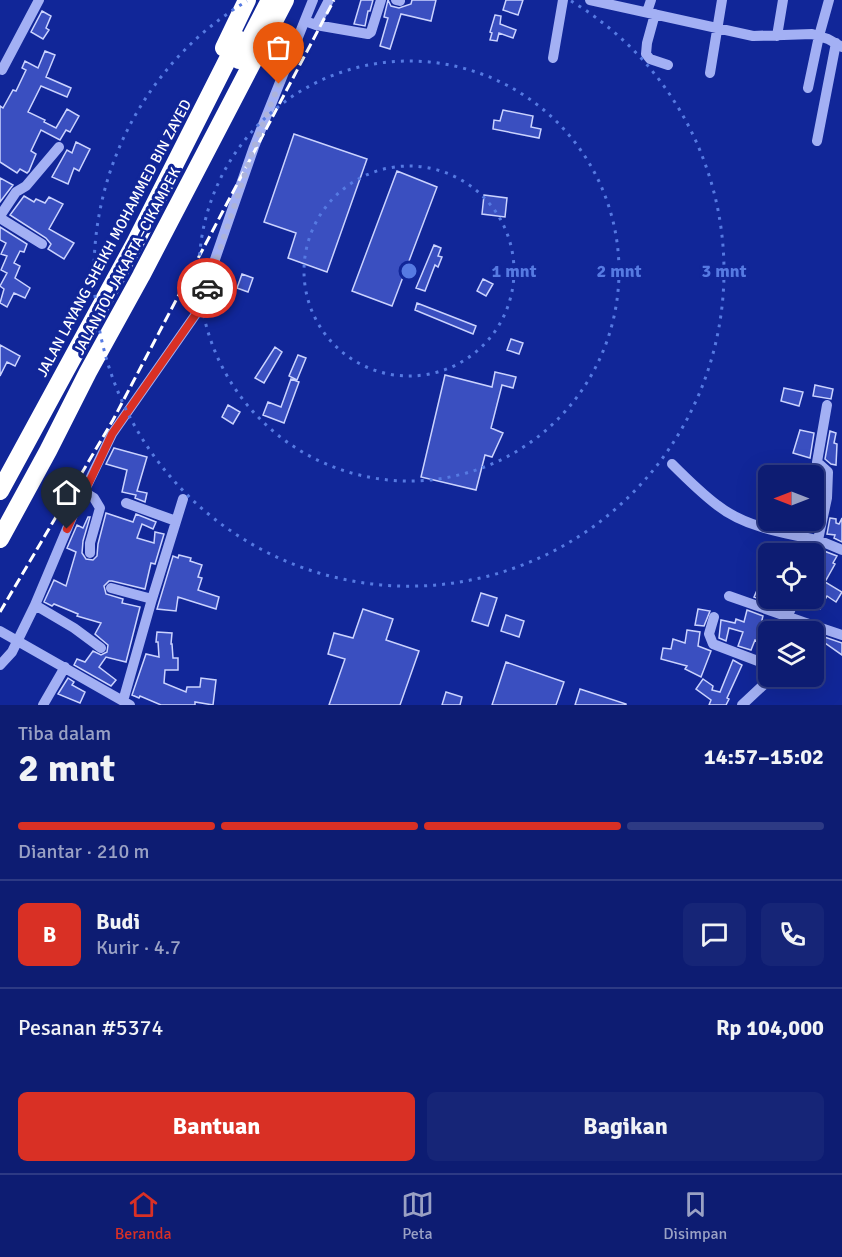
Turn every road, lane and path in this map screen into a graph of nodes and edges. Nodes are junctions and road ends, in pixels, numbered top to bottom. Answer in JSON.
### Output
{"nodes":[{"id":1,"x":39,"y":0,"type":"edge"},
{"id":2,"x":235,"y":0,"type":"edge"},
{"id":3,"x":247,"y":0,"type":"edge"},
{"id":4,"x":257,"y":0,"type":"edge"},
{"id":5,"x":313,"y":0,"type":"edge"},
{"id":6,"x":329,"y":0,"type":"edge"},
{"id":7,"x":381,"y":0,"type":"edge"},
{"id":8,"x":563,"y":0,"type":"edge"},
{"id":9,"x":590,"y":0,"type":"edge"},
{"id":10,"x":651,"y":0,"type":"edge"},
{"id":11,"x":722,"y":0,"type":"edge"},
{"id":12,"x":783,"y":0,"type":"edge"},
{"id":13,"x":829,"y":0,"type":"edge"},
{"id":14,"x":280,"y":4,"type":"edge"},
{"id":15,"x":651,"y":13,"type":"junction"},
{"id":16,"x":304,"y":21,"type":"junction"},
{"id":17,"x":236,"y":23,"type":"junction"},
{"id":18,"x":316,"y":25,"type":"junction"},
{"id":19,"x":718,"y":29,"type":"junction"},
{"id":20,"x":777,"y":36,"type":"junction"},
{"id":21,"x":819,"y":36,"type":"junction"},
{"id":22,"x":839,"y":45,"type":"edge"},
{"id":23,"x":552,"y":58,"type":"dead end"},
{"id":24,"x":668,"y":65,"type":"dead end"},
{"id":25,"x":1,"y":70,"type":"edge"},
{"id":26,"x":710,"y":73,"type":"dead end"},
{"id":27,"x":808,"y":88,"type":"dead end"},
{"id":28,"x":817,"y":141,"type":"dead end"},
{"id":29,"x":59,"y":147,"type":"dead end"},
{"id":30,"x":0,"y":217,"type":"edge"},
{"id":31,"x":42,"y":244,"type":"dead end"},
{"id":32,"x":826,"y":405,"type":"dead end"},
{"id":33,"x":672,"y":464,"type":"dead end"},
{"id":34,"x":0,"y":471,"type":"edge"},
{"id":35,"x":0,"y":491,"type":"edge"},
{"id":36,"x":84,"y":492,"type":"junction"},
{"id":37,"x":183,"y":499,"type":"dead end"},
{"id":38,"x":126,"y":503,"type":"dead end"},
{"id":39,"x":0,"y":515,"type":"edge"},
{"id":40,"x":176,"y":521,"type":"junction"},
{"id":41,"x":0,"y":539,"type":"edge"},
{"id":42,"x":818,"y":540,"type":"junction"},
{"id":43,"x":817,"y":543,"type":"edge"},
{"id":44,"x":842,"y":550,"type":"edge"},
{"id":45,"x":90,"y":553,"type":"dead end"},
{"id":46,"x":111,"y":588,"type":"dead end"},
{"id":47,"x":729,"y":596,"type":"dead end"},
{"id":48,"x":152,"y":598,"type":"junction"},
{"id":49,"x":35,"y":605,"type":"junction"},
{"id":50,"x":791,"y":609,"type":"edge"},
{"id":51,"x":788,"y":616,"type":"junction"},
{"id":52,"x":714,"y":617,"type":"dead end"},
{"id":53,"x":794,"y":621,"type":"edge"},
{"id":54,"x":824,"y":631,"type":"edge"},
{"id":55,"x":842,"y":635,"type":"edge"},
{"id":56,"x":9,"y":636,"type":"edge"},
{"id":57,"x":101,"y":648,"type":"dead end"},
{"id":58,"x":758,"y":661,"type":"edge"},
{"id":59,"x":0,"y":665,"type":"edge"},
{"id":60,"x":65,"y":668,"type":"junction"},
{"id":61,"x":761,"y":687,"type":"edge"},
{"id":62,"x":127,"y":703,"type":"edge"},
{"id":63,"x":43,"y":705,"type":"edge"},
{"id":64,"x":742,"y":705,"type":"edge"}],
"edges":[{"from":1,"to":25,"type":"street"},
{"from":2,"to":17,"type":"highway"},
{"from":3,"to":17,"type":"highway","name":"JALAN TOL JAKARTA–CIKAMPEK"},
{"from":4,"to":35,"type":"highway","name":"JALAN LAYANG SHEIKH MOHAMMED BIN ZAYED"},
{"from":5,"to":16,"type":"street"},
{"from":6,"to":18,"type":"street"},
{"from":7,"to":18,"type":"street"},
{"from":8,"to":23,"type":"street"},
{"from":9,"to":15,"type":"street"},
{"from":10,"to":15,"type":"street"},
{"from":11,"to":19,"type":"street"},
{"from":12,"to":20,"type":"street"},
{"from":13,"to":21,"type":"street"},
{"from":14,"to":39,"type":"highway","name":"JALAN LAYANG SHEIKH MOHAMMED BIN ZAYED"},
{"from":14,"to":41,"type":"highway","name":"JALAN TOL JAKARTA–CIKAMPEK"},
{"from":15,"to":19,"type":"street"},
{"from":15,"to":24,"type":"street"},
{"from":16,"to":18,"type":"street"},
{"from":16,"to":36,"type":"street"},
{"from":17,"to":34,"type":"highway","name":"JALAN TOL JAKARTA–CIKAMPEK"},
{"from":19,"to":20,"type":"street"},
{"from":19,"to":26,"type":"street"},
{"from":20,"to":21,"type":"street"},
{"from":21,"to":22,"type":"street"},
{"from":21,"to":27,"type":"street"},
{"from":22,"to":28,"type":"street"},
{"from":29,"to":30,"type":"street"},
{"from":30,"to":31,"type":"street"},
{"from":32,"to":42,"type":"street"},
{"from":33,"to":42,"type":"street"},
{"from":36,"to":45,"type":"street"},
{"from":36,"to":49,"type":"street"},
{"from":37,"to":40,"type":"street"},
{"from":38,"to":40,"type":"street"},
{"from":40,"to":48,"type":"street"},
{"from":42,"to":43,"type":"street"},
{"from":42,"to":44,"type":"street"},
{"from":46,"to":48,"type":"street"},
{"from":47,"to":51,"type":"street"},
{"from":48,"to":62,"type":"street"},
{"from":49,"to":56,"type":"street"},
{"from":49,"to":57,"type":"street"},
{"from":50,"to":51,"type":"street"},
{"from":51,"to":53,"type":"street"},
{"from":52,"to":58,"type":"street"},
{"from":54,"to":55,"type":"street"},
{"from":56,"to":59,"type":"street"},
{"from":56,"to":60,"type":"street"},
{"from":60,"to":62,"type":"street"},
{"from":60,"to":63,"type":"street"},
{"from":61,"to":64,"type":"street"}]}
